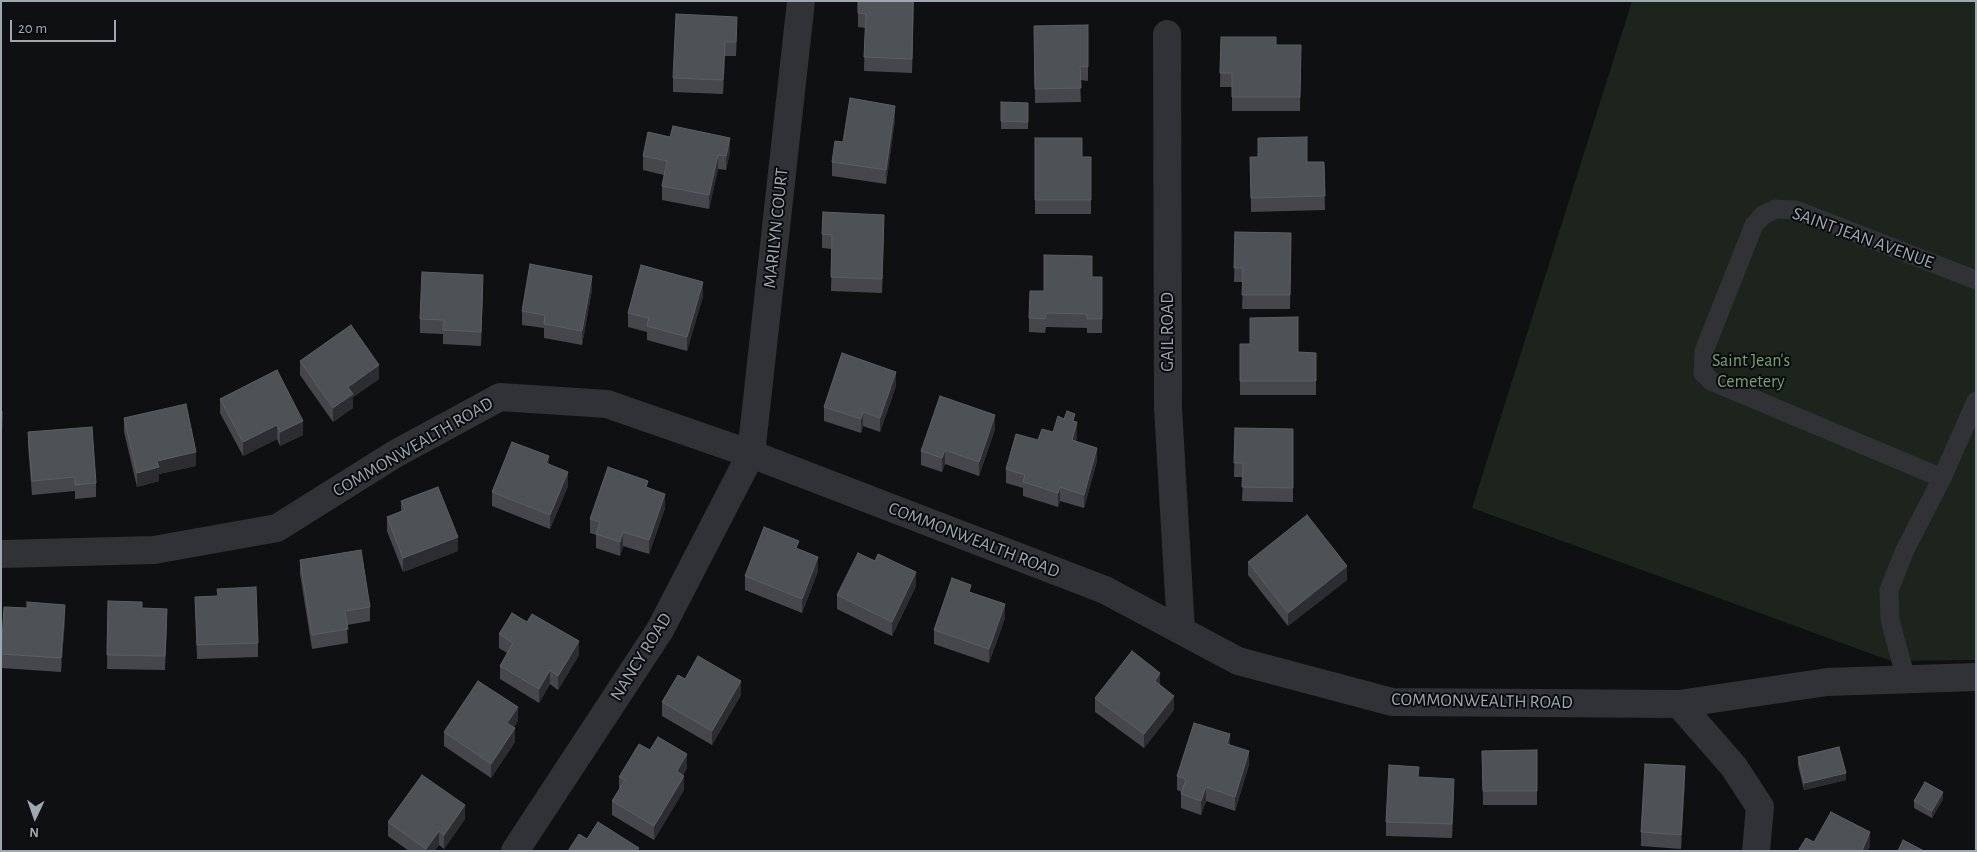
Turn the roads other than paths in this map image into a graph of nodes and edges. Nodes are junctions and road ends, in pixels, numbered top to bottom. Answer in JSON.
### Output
{"nodes":[{"id":1,"x":802,"y":1,"type":"edge"},
{"id":2,"x":1167,"y":34,"type":"dead end"},
{"id":3,"x":1976,"y":280,"type":"edge"},
{"id":4,"x":1976,"y":401,"type":"edge"},
{"id":5,"x":750,"y":454,"type":"junction"},
{"id":6,"x":1942,"y":478,"type":"junction"},
{"id":7,"x":1,"y":554,"type":"edge"},
{"id":8,"x":1181,"y":630,"type":"junction"},
{"id":9,"x":1976,"y":677,"type":"edge"},
{"id":10,"x":1906,"y":680,"type":"junction"},
{"id":11,"x":1679,"y":704,"type":"junction"},
{"id":12,"x":515,"y":851,"type":"edge"},
{"id":13,"x":1756,"y":851,"type":"edge"}],
"edges":[{"from":1,"to":5,"type":"street","name":"MARILYN COURT"},
{"from":2,"to":8,"type":"street","name":"GAIL ROAD"},
{"from":3,"to":6,"type":"lane","name":"SAINT JEAN AVENUE"},
{"from":4,"to":6,"type":"lane"},
{"from":5,"to":7,"type":"street","name":"COMMONWEALTH ROAD"},
{"from":5,"to":8,"type":"street","name":"COMMONWEALTH ROAD"},
{"from":5,"to":12,"type":"street","name":"NANCY ROAD"},
{"from":6,"to":10,"type":"lane"},
{"from":8,"to":11,"type":"street","name":"COMMONWEALTH ROAD"},
{"from":9,"to":10,"type":"street","name":"COMMONWEALTH ROAD"},
{"from":10,"to":11,"type":"street","name":"COMMONWEALTH ROAD"},
{"from":11,"to":13,"type":"street"}]}
